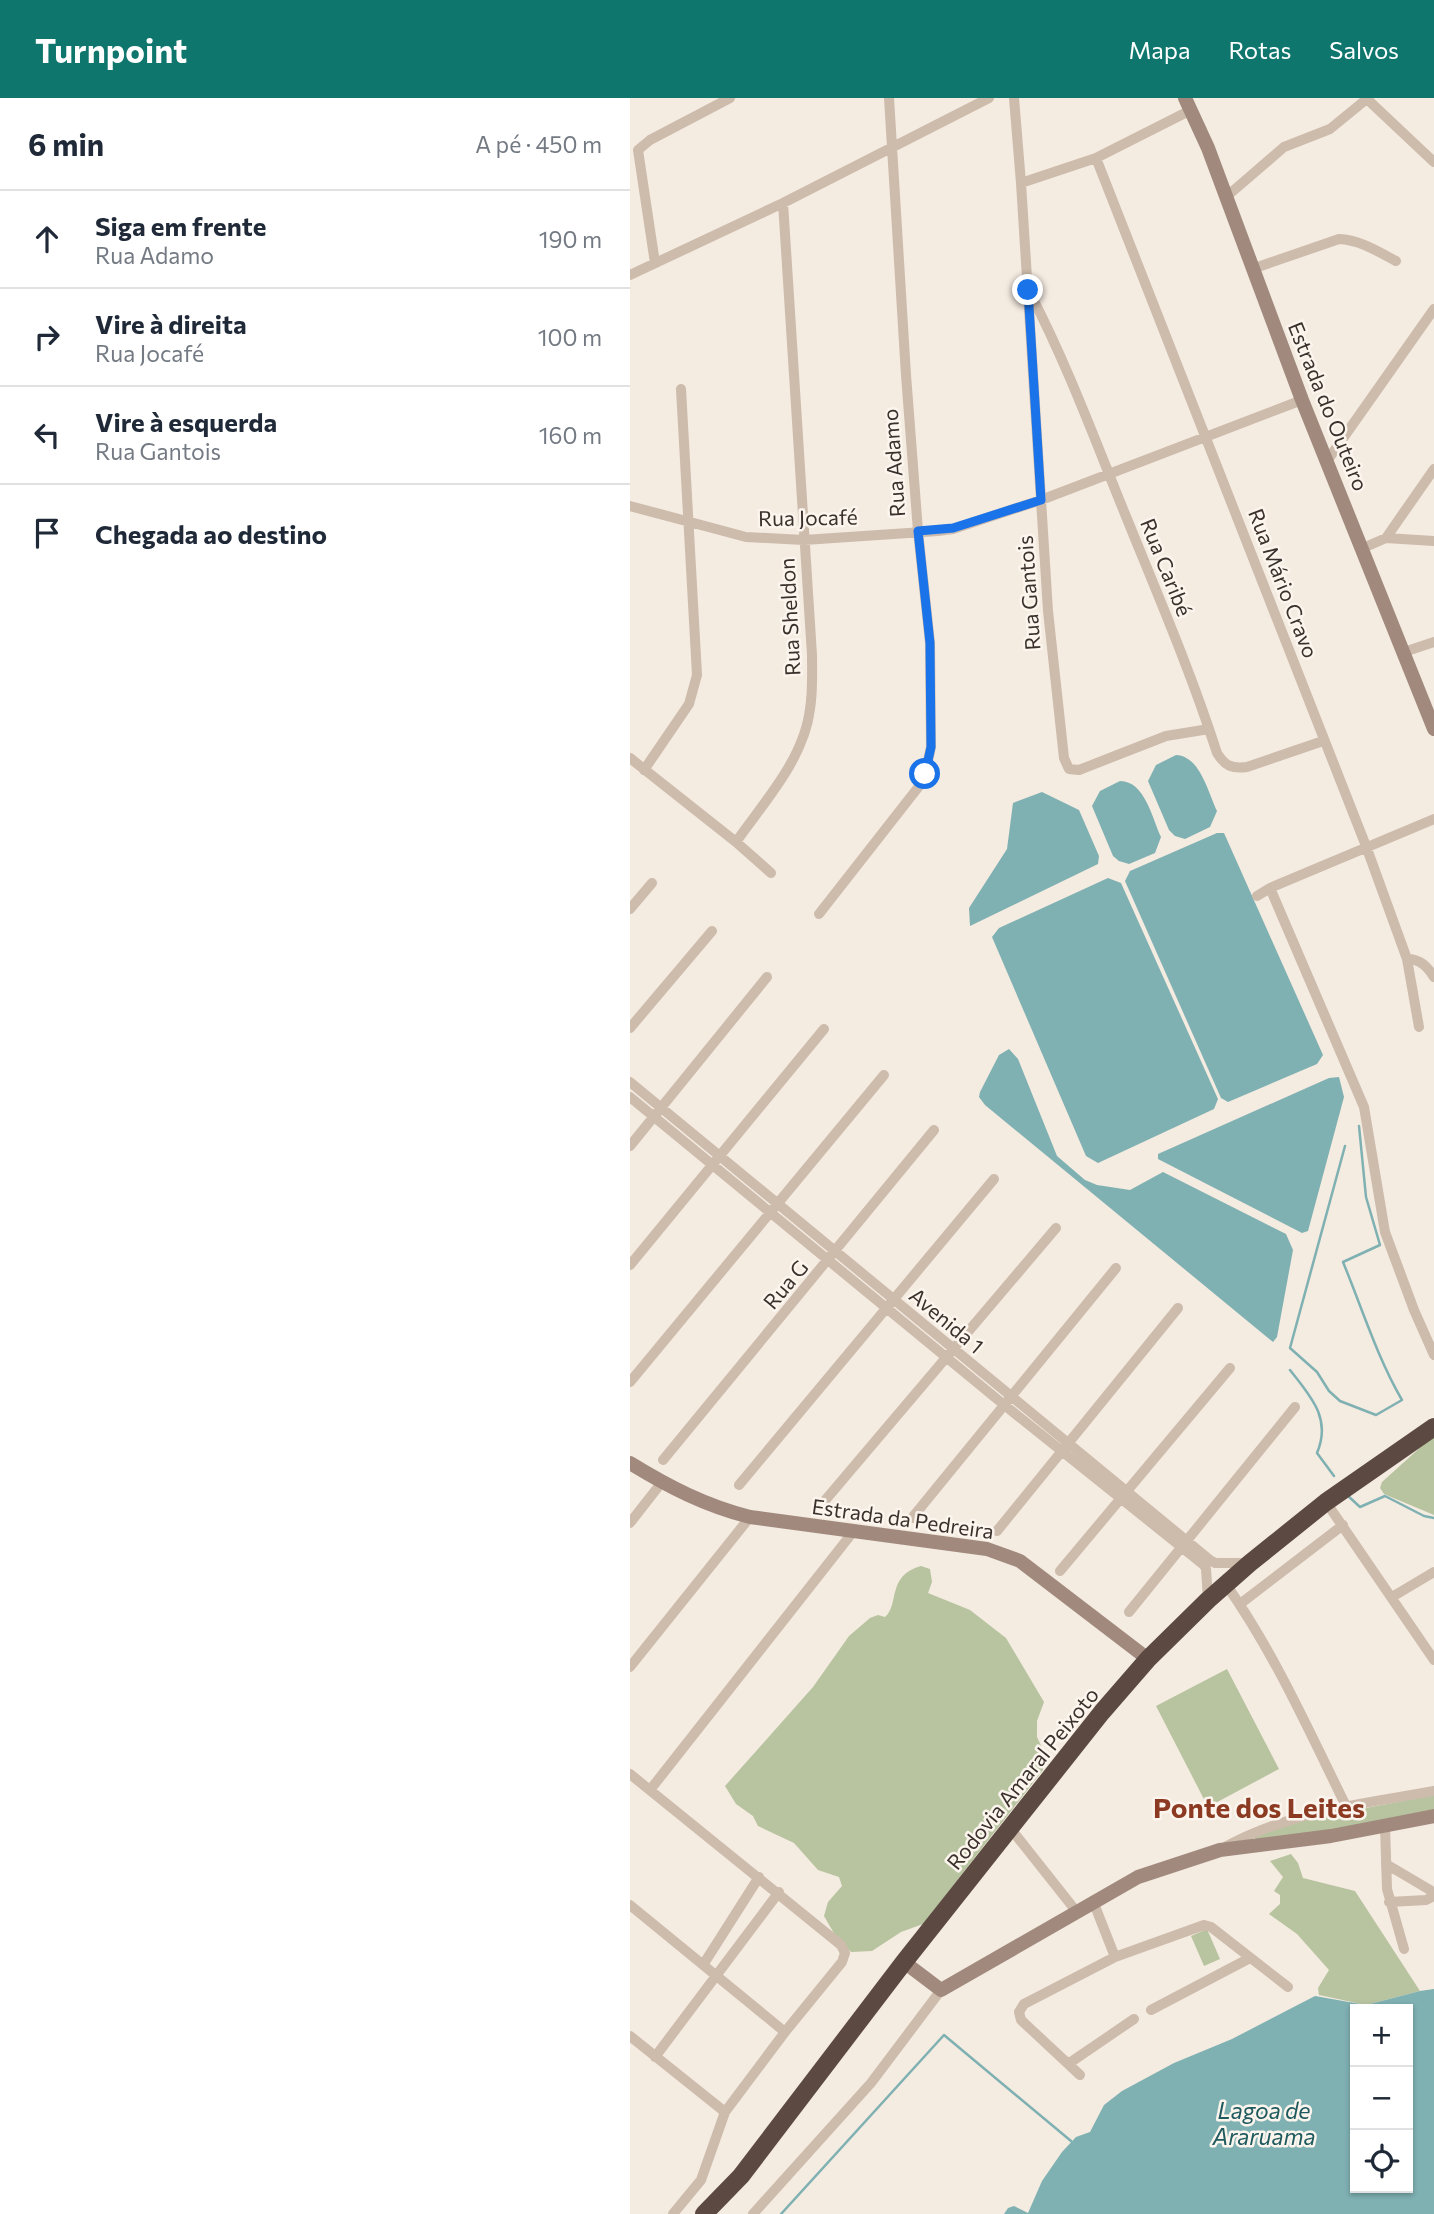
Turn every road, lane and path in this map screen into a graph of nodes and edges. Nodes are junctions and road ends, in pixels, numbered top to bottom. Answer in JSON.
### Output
{"nodes":[{"id":1,"x":730,"y":98,"type":"edge"},
{"id":2,"x":889,"y":98,"type":"edge"},
{"id":3,"x":989,"y":98,"type":"edge"},
{"id":4,"x":1014,"y":98,"type":"edge"},
{"id":5,"x":1367,"y":98,"type":"edge"},
{"id":6,"x":1188,"y":104,"type":"edge"},
{"id":7,"x":892,"y":146,"type":"junction"},
{"id":8,"x":633,"y":151,"type":"edge"},
{"id":9,"x":1096,"y":158,"type":"junction"},
{"id":10,"x":1434,"y":162,"type":"edge"},
{"id":11,"x":1021,"y":183,"type":"junction"},
{"id":12,"x":1226,"y":197,"type":"junction"},
{"id":13,"x":783,"y":203,"type":"junction"},
{"id":14,"x":1396,"y":261,"type":"dead end"},
{"id":15,"x":655,"y":262,"type":"junction"},
{"id":16,"x":1252,"y":269,"type":"junction"},
{"id":17,"x":630,"y":275,"type":"edge"},
{"id":18,"x":1028,"y":290,"type":"junction"},
{"id":19,"x":1434,"y":309,"type":"edge"},
{"id":20,"x":681,"y":389,"type":"dead end"},
{"id":21,"x":1302,"y":400,"type":"junction"},
{"id":22,"x":1207,"y":438,"type":"junction"},
{"id":23,"x":1327,"y":461,"type":"junction"},
{"id":24,"x":1434,"y":468,"type":"edge"},
{"id":25,"x":1108,"y":473,"type":"junction"},
{"id":26,"x":1041,"y":500,"type":"junction"},
{"id":27,"x":630,"y":506,"type":"edge"},
{"id":28,"x":690,"y":522,"type":"junction"},
{"id":29,"x":918,"y":531,"type":"junction"},
{"id":30,"x":1386,"y":538,"type":"junction"},
{"id":31,"x":804,"y":540,"type":"junction"},
{"id":32,"x":1434,"y":541,"type":"edge"},
{"id":33,"x":1363,"y":548,"type":"junction"},
{"id":34,"x":1434,"y":642,"type":"edge"},
{"id":35,"x":1404,"y":652,"type":"junction"},
{"id":36,"x":1431,"y":714,"type":"edge"},
{"id":37,"x":1209,"y":729,"type":"junction"},
{"id":38,"x":1434,"y":729,"type":"edge"},
{"id":39,"x":1324,"y":741,"type":"junction"},
{"id":40,"x":630,"y":758,"type":"edge"},
{"id":41,"x":643,"y":770,"type":"junction"},
{"id":42,"x":1434,"y":819,"type":"edge"},
{"id":43,"x":736,"y":842,"type":"junction"},
{"id":44,"x":1366,"y":846,"type":"junction"},
{"id":45,"x":771,"y":873,"type":"dead end"},
{"id":46,"x":652,"y":883,"type":"dead end"},
{"id":47,"x":1270,"y":888,"type":"junction"},
{"id":48,"x":1257,"y":896,"type":"dead end"},
{"id":49,"x":630,"y":909,"type":"edge"},
{"id":50,"x":819,"y":914,"type":"dead end"},
{"id":51,"x":712,"y":931,"type":"dead end"},
{"id":52,"x":1406,"y":959,"type":"junction"},
{"id":53,"x":767,"y":977,"type":"dead end"},
{"id":54,"x":1434,"y":977,"type":"edge"},
{"id":55,"x":1419,"y":1027,"type":"dead end"},
{"id":56,"x":630,"y":1028,"type":"edge"},
{"id":57,"x":824,"y":1029,"type":"dead end"},
{"id":58,"x":884,"y":1075,"type":"dead end"},
{"id":59,"x":630,"y":1082,"type":"edge"},
{"id":60,"x":630,"y":1097,"type":"edge"},
{"id":61,"x":657,"y":1113,"type":"junction"},
{"id":62,"x":934,"y":1130,"type":"dead end"},
{"id":63,"x":630,"y":1146,"type":"edge"},
{"id":64,"x":720,"y":1155,"type":"junction"},
{"id":65,"x":712,"y":1165,"type":"junction"},
{"id":66,"x":994,"y":1179,"type":"dead end"},
{"id":67,"x":774,"y":1208,"type":"junction"},
{"id":68,"x":1055,"y":1228,"type":"dead end"},
{"id":69,"x":832,"y":1256,"type":"junction"},
{"id":70,"x":630,"y":1265,"type":"edge"},
{"id":71,"x":1116,"y":1268,"type":"dead end"},
{"id":72,"x":891,"y":1304,"type":"junction"},
{"id":73,"x":1178,"y":1308,"type":"dead end"},
{"id":74,"x":949,"y":1353,"type":"junction"},
{"id":75,"x":1434,"y":1355,"type":"edge"},
{"id":76,"x":1230,"y":1368,"type":"dead end"},
{"id":77,"x":630,"y":1382,"type":"edge"},
{"id":78,"x":1006,"y":1400,"type":"junction"},
{"id":79,"x":1295,"y":1407,"type":"dead end"},
{"id":80,"x":1434,"y":1427,"type":"edge"},
{"id":81,"x":1067,"y":1447,"type":"junction"},
{"id":82,"x":663,"y":1460,"type":"dead end"},
{"id":83,"x":630,"y":1463,"type":"edge"},
{"id":84,"x":662,"y":1482,"type":"junction"},
{"id":85,"x":739,"y":1485,"type":"dead end"},
{"id":86,"x":1338,"y":1494,"type":"junction"},
{"id":87,"x":1125,"y":1495,"type":"junction"},
{"id":88,"x":822,"y":1504,"type":"dead end"},
{"id":89,"x":750,"y":1517,"type":"junction"},
{"id":90,"x":912,"y":1518,"type":"dead end"},
{"id":91,"x":630,"y":1523,"type":"edge"},
{"id":92,"x":1343,"y":1525,"type":"junction"},
{"id":93,"x":997,"y":1531,"type":"dead end"},
{"id":94,"x":853,"y":1532,"type":"junction"},
{"id":95,"x":1183,"y":1543,"type":"junction"},
{"id":96,"x":1250,"y":1563,"type":"junction"},
{"id":97,"x":1060,"y":1571,"type":"dead end"},
{"id":98,"x":1434,"y":1572,"type":"edge"},
{"id":99,"x":1225,"y":1583,"type":"junction"},
{"id":100,"x":1392,"y":1597,"type":"junction"},
{"id":101,"x":1208,"y":1600,"type":"junction"},
{"id":102,"x":1240,"y":1604,"type":"junction"},
{"id":103,"x":1129,"y":1612,"type":"dead end"},
{"id":104,"x":1148,"y":1659,"type":"junction"},
{"id":105,"x":1434,"y":1660,"type":"edge"},
{"id":106,"x":630,"y":1667,"type":"edge"},
{"id":107,"x":630,"y":1774,"type":"edge"},
{"id":108,"x":650,"y":1790,"type":"junction"},
{"id":109,"x":1434,"y":1791,"type":"edge"},
{"id":110,"x":1346,"y":1807,"type":"junction"},
{"id":111,"x":1434,"y":1816,"type":"edge"},
{"id":112,"x":1385,"y":1826,"type":"junction"},
{"id":113,"x":1011,"y":1829,"type":"junction"},
{"id":114,"x":1255,"y":1839,"type":"junction"},
{"id":115,"x":1386,"y":1864,"type":"junction"},
{"id":116,"x":759,"y":1877,"type":"junction"},
{"id":117,"x":779,"y":1892,"type":"junction"},
{"id":118,"x":1093,"y":1901,"type":"junction"},
{"id":119,"x":1390,"y":1902,"type":"junction"},
{"id":120,"x":630,"y":1905,"type":"edge"},
{"id":121,"x":1076,"y":1911,"type":"junction"},
{"id":122,"x":1404,"y":1949,"type":"dead end"},
{"id":123,"x":1115,"y":1957,"type":"junction"},
{"id":124,"x":1250,"y":1958,"type":"junction"},
{"id":125,"x":904,"y":1962,"type":"junction"},
{"id":126,"x":703,"y":1965,"type":"junction"},
{"id":127,"x":717,"y":1977,"type":"junction"},
{"id":128,"x":1288,"y":1987,"type":"dead end"},
{"id":129,"x":941,"y":1990,"type":"junction"},
{"id":130,"x":1151,"y":2010,"type":"dead end"},
{"id":131,"x":1134,"y":2019,"type":"dead end"},
{"id":132,"x":785,"y":2032,"type":"junction"},
{"id":133,"x":630,"y":2036,"type":"edge"},
{"id":134,"x":655,"y":2057,"type":"junction"},
{"id":135,"x":1068,"y":2064,"type":"junction"},
{"id":136,"x":1080,"y":2075,"type":"dead end"},
{"id":137,"x":726,"y":2112,"type":"junction"},
{"id":138,"x":673,"y":2214,"type":"edge"},
{"id":139,"x":704,"y":2214,"type":"edge"},
{"id":140,"x":753,"y":2214,"type":"edge"}],
"edges":[{"from":1,"to":8,"type":"street"},
{"from":2,"to":7,"type":"street","name":"Rua Adamo"},
{"from":3,"to":7,"type":"street"},
{"from":4,"to":11,"type":"street","name":"Rua Gantois"},
{"from":5,"to":10,"type":"street"},
{"from":5,"to":12,"type":"street"},
{"from":6,"to":9,"type":"street"},
{"from":6,"to":12,"type":"street","name":"Estrada do Outeiro"},
{"from":7,"to":13,"type":"street"},
{"from":7,"to":29,"type":"street","name":"Rua Adamo"},
{"from":8,"to":15,"type":"street"},
{"from":9,"to":11,"type":"street"},
{"from":9,"to":22,"type":"street","name":"Rua Mário Cravo"},
{"from":11,"to":18,"type":"street","name":"Rua Gantois"},
{"from":12,"to":16,"type":"street","name":"Estrada do Outeiro"},
{"from":13,"to":15,"type":"street"},
{"from":13,"to":31,"type":"street","name":"Rua Sheldon"},
{"from":14,"to":16,"type":"street"},
{"from":15,"to":17,"type":"street"},
{"from":16,"to":21,"type":"street","name":"Estrada do Outeiro"},
{"from":18,"to":25,"type":"street","name":"Rua Caribé"},
{"from":18,"to":26,"type":"street","name":"Rua Gantois"},
{"from":19,"to":23,"type":"street"},
{"from":20,"to":28,"type":"street"},
{"from":21,"to":22,"type":"street","name":"Rua Jocafé"},
{"from":21,"to":23,"type":"street","name":"Estrada do Outeiro"},
{"from":22,"to":25,"type":"street","name":"Rua Jocafé"},
{"from":22,"to":39,"type":"street","name":"Rua Mário Cravo"},
{"from":23,"to":33,"type":"street","name":"Estrada do Outeiro"},
{"from":24,"to":30,"type":"street"},
{"from":25,"to":26,"type":"street","name":"Rua Jocafé"},
{"from":25,"to":37,"type":"street","name":"Rua Caribé"},
{"from":26,"to":29,"type":"street","name":"Rua Jocafé"},
{"from":26,"to":37,"type":"street","name":"Rua Gantois"},
{"from":27,"to":28,"type":"street","name":"Rua Jocafé"},
{"from":28,"to":31,"type":"street","name":"Rua Jocafé"},
{"from":28,"to":41,"type":"street"},
{"from":29,"to":31,"type":"street","name":"Rua Jocafé"},
{"from":29,"to":50,"type":"street","name":"Rua Adamo"},
{"from":30,"to":32,"type":"street"},
{"from":30,"to":33,"type":"street"},
{"from":31,"to":43,"type":"street","name":"Rua Sheldon"},
{"from":33,"to":35,"type":"street","name":"Estrada do Outeiro"},
{"from":34,"to":35,"type":"street"},
{"from":35,"to":36,"type":"street","name":"Estrada do Outeiro"},
{"from":36,"to":38,"type":"street","name":"Estrada do Outeiro"},
{"from":37,"to":39,"type":"street","name":"Rua Caribé"},
{"from":39,"to":44,"type":"street","name":"Rua Mário Cravo"},
{"from":40,"to":41,"type":"street"},
{"from":41,"to":43,"type":"street"},
{"from":42,"to":44,"type":"street"},
{"from":43,"to":45,"type":"street"},
{"from":44,"to":47,"type":"street"},
{"from":44,"to":52,"type":"street","name":"Rua Mário Cravo"},
{"from":46,"to":49,"type":"street"},
{"from":47,"to":48,"type":"street"},
{"from":47,"to":75,"type":"street"},
{"from":51,"to":56,"type":"street"},
{"from":52,"to":54,"type":"street"},
{"from":52,"to":55,"type":"street","name":"Rua Mário Cravo"},
{"from":53,"to":61,"type":"street"},
{"from":57,"to":64,"type":"street"},
{"from":58,"to":67,"type":"street"},
{"from":59,"to":61,"type":"street","name":"Avenida 1"},
{"from":60,"to":61,"type":"street","name":"Avenida 1"},
{"from":61,"to":63,"type":"street"},
{"from":61,"to":64,"type":"street","name":"Avenida 1"},
{"from":61,"to":65,"type":"street","name":"Avenida 1"},
{"from":62,"to":69,"type":"street","name":"Rua G"},
{"from":64,"to":65,"type":"street"},
{"from":64,"to":67,"type":"street","name":"Avenida 1"},
{"from":65,"to":67,"type":"street","name":"Avenida 1"},
{"from":65,"to":70,"type":"street"},
{"from":66,"to":72,"type":"street"},
{"from":67,"to":69,"type":"street","name":"Avenida 1"},
{"from":67,"to":77,"type":"street"},
{"from":68,"to":74,"type":"street"},
{"from":69,"to":72,"type":"street","name":"Avenida 1"},
{"from":69,"to":82,"type":"street","name":"Rua G"},
{"from":71,"to":78,"type":"street"},
{"from":72,"to":74,"type":"street","name":"Avenida 1"},
{"from":72,"to":85,"type":"street"},
{"from":73,"to":81,"type":"street"},
{"from":74,"to":78,"type":"street","name":"Avenida 1"},
{"from":74,"to":88,"type":"street"},
{"from":76,"to":87,"type":"street"},
{"from":78,"to":81,"type":"street","name":"Avenida 1"},
{"from":78,"to":90,"type":"street"},
{"from":79,"to":95,"type":"street"},
{"from":80,"to":86,"type":"highway","name":"Rodovia Amaral Peixoto"},
{"from":81,"to":87,"type":"street","name":"Avenida 1"},
{"from":81,"to":93,"type":"street"},
{"from":83,"to":84,"type":"street","name":"Estrada da Pedreira"},
{"from":84,"to":89,"type":"street","name":"Estrada da Pedreira"},
{"from":84,"to":91,"type":"street"},
{"from":86,"to":92,"type":"street"},
{"from":86,"to":96,"type":"highway","name":"Rodovia Amaral Peixoto"},
{"from":87,"to":95,"type":"street","name":"Avenida 1"},
{"from":87,"to":97,"type":"street"},
{"from":89,"to":94,"type":"street","name":"Estrada da Pedreira"},
{"from":89,"to":106,"type":"street"},
{"from":92,"to":100,"type":"street"},
{"from":92,"to":102,"type":"street"},
{"from":94,"to":104,"type":"street","name":"Estrada da Pedreira"},
{"from":94,"to":108,"type":"street"},
{"from":95,"to":96,"type":"street","name":"Avenida 1"},
{"from":95,"to":101,"type":"street","name":"Avenida 1"},
{"from":95,"to":103,"type":"street"},
{"from":96,"to":99,"type":"highway","name":"Rodovia Amaral Peixoto"},
{"from":98,"to":100,"type":"street"},
{"from":99,"to":101,"type":"highway","name":"Rodovia Amaral Peixoto"},
{"from":99,"to":102,"type":"street"},
{"from":100,"to":105,"type":"street"},
{"from":101,"to":104,"type":"highway","name":"Rodovia Amaral Peixoto"},
{"from":102,"to":110,"type":"street"},
{"from":104,"to":113,"type":"highway","name":"Rodovia Amaral Peixoto"},
{"from":107,"to":108,"type":"street"},
{"from":108,"to":116,"type":"street"},
{"from":109,"to":110,"type":"street"},
{"from":110,"to":114,"type":"street"},
{"from":111,"to":112,"type":"street"},
{"from":112,"to":114,"type":"street"},
{"from":112,"to":115,"type":"street"},
{"from":113,"to":121,"type":"street"},
{"from":113,"to":125,"type":"highway","name":"Rodovia Amaral Peixoto"},
{"from":114,"to":118,"type":"street"},
{"from":115,"to":119,"type":"street"},
{"from":115,"to":119,"type":"street"},
{"from":116,"to":117,"type":"street"},
{"from":116,"to":126,"type":"street"},
{"from":117,"to":127,"type":"street"},
{"from":117,"to":132,"type":"street"},
{"from":118,"to":121,"type":"street"},
{"from":118,"to":123,"type":"street"},
{"from":119,"to":122,"type":"street"},
{"from":120,"to":126,"type":"street"},
{"from":121,"to":129,"type":"street"},
{"from":123,"to":124,"type":"street"},
{"from":123,"to":135,"type":"street"},
{"from":124,"to":128,"type":"street"},
{"from":124,"to":130,"type":"street"},
{"from":125,"to":129,"type":"street"},
{"from":125,"to":139,"type":"highway","name":"Rodovia Amaral Peixoto"},
{"from":126,"to":127,"type":"street"},
{"from":127,"to":132,"type":"street"},
{"from":127,"to":134,"type":"street"},
{"from":129,"to":140,"type":"street"},
{"from":131,"to":135,"type":"street"},
{"from":132,"to":137,"type":"street"},
{"from":133,"to":134,"type":"street"},
{"from":134,"to":137,"type":"street"},
{"from":135,"to":136,"type":"street"},
{"from":137,"to":138,"type":"street"}]}
